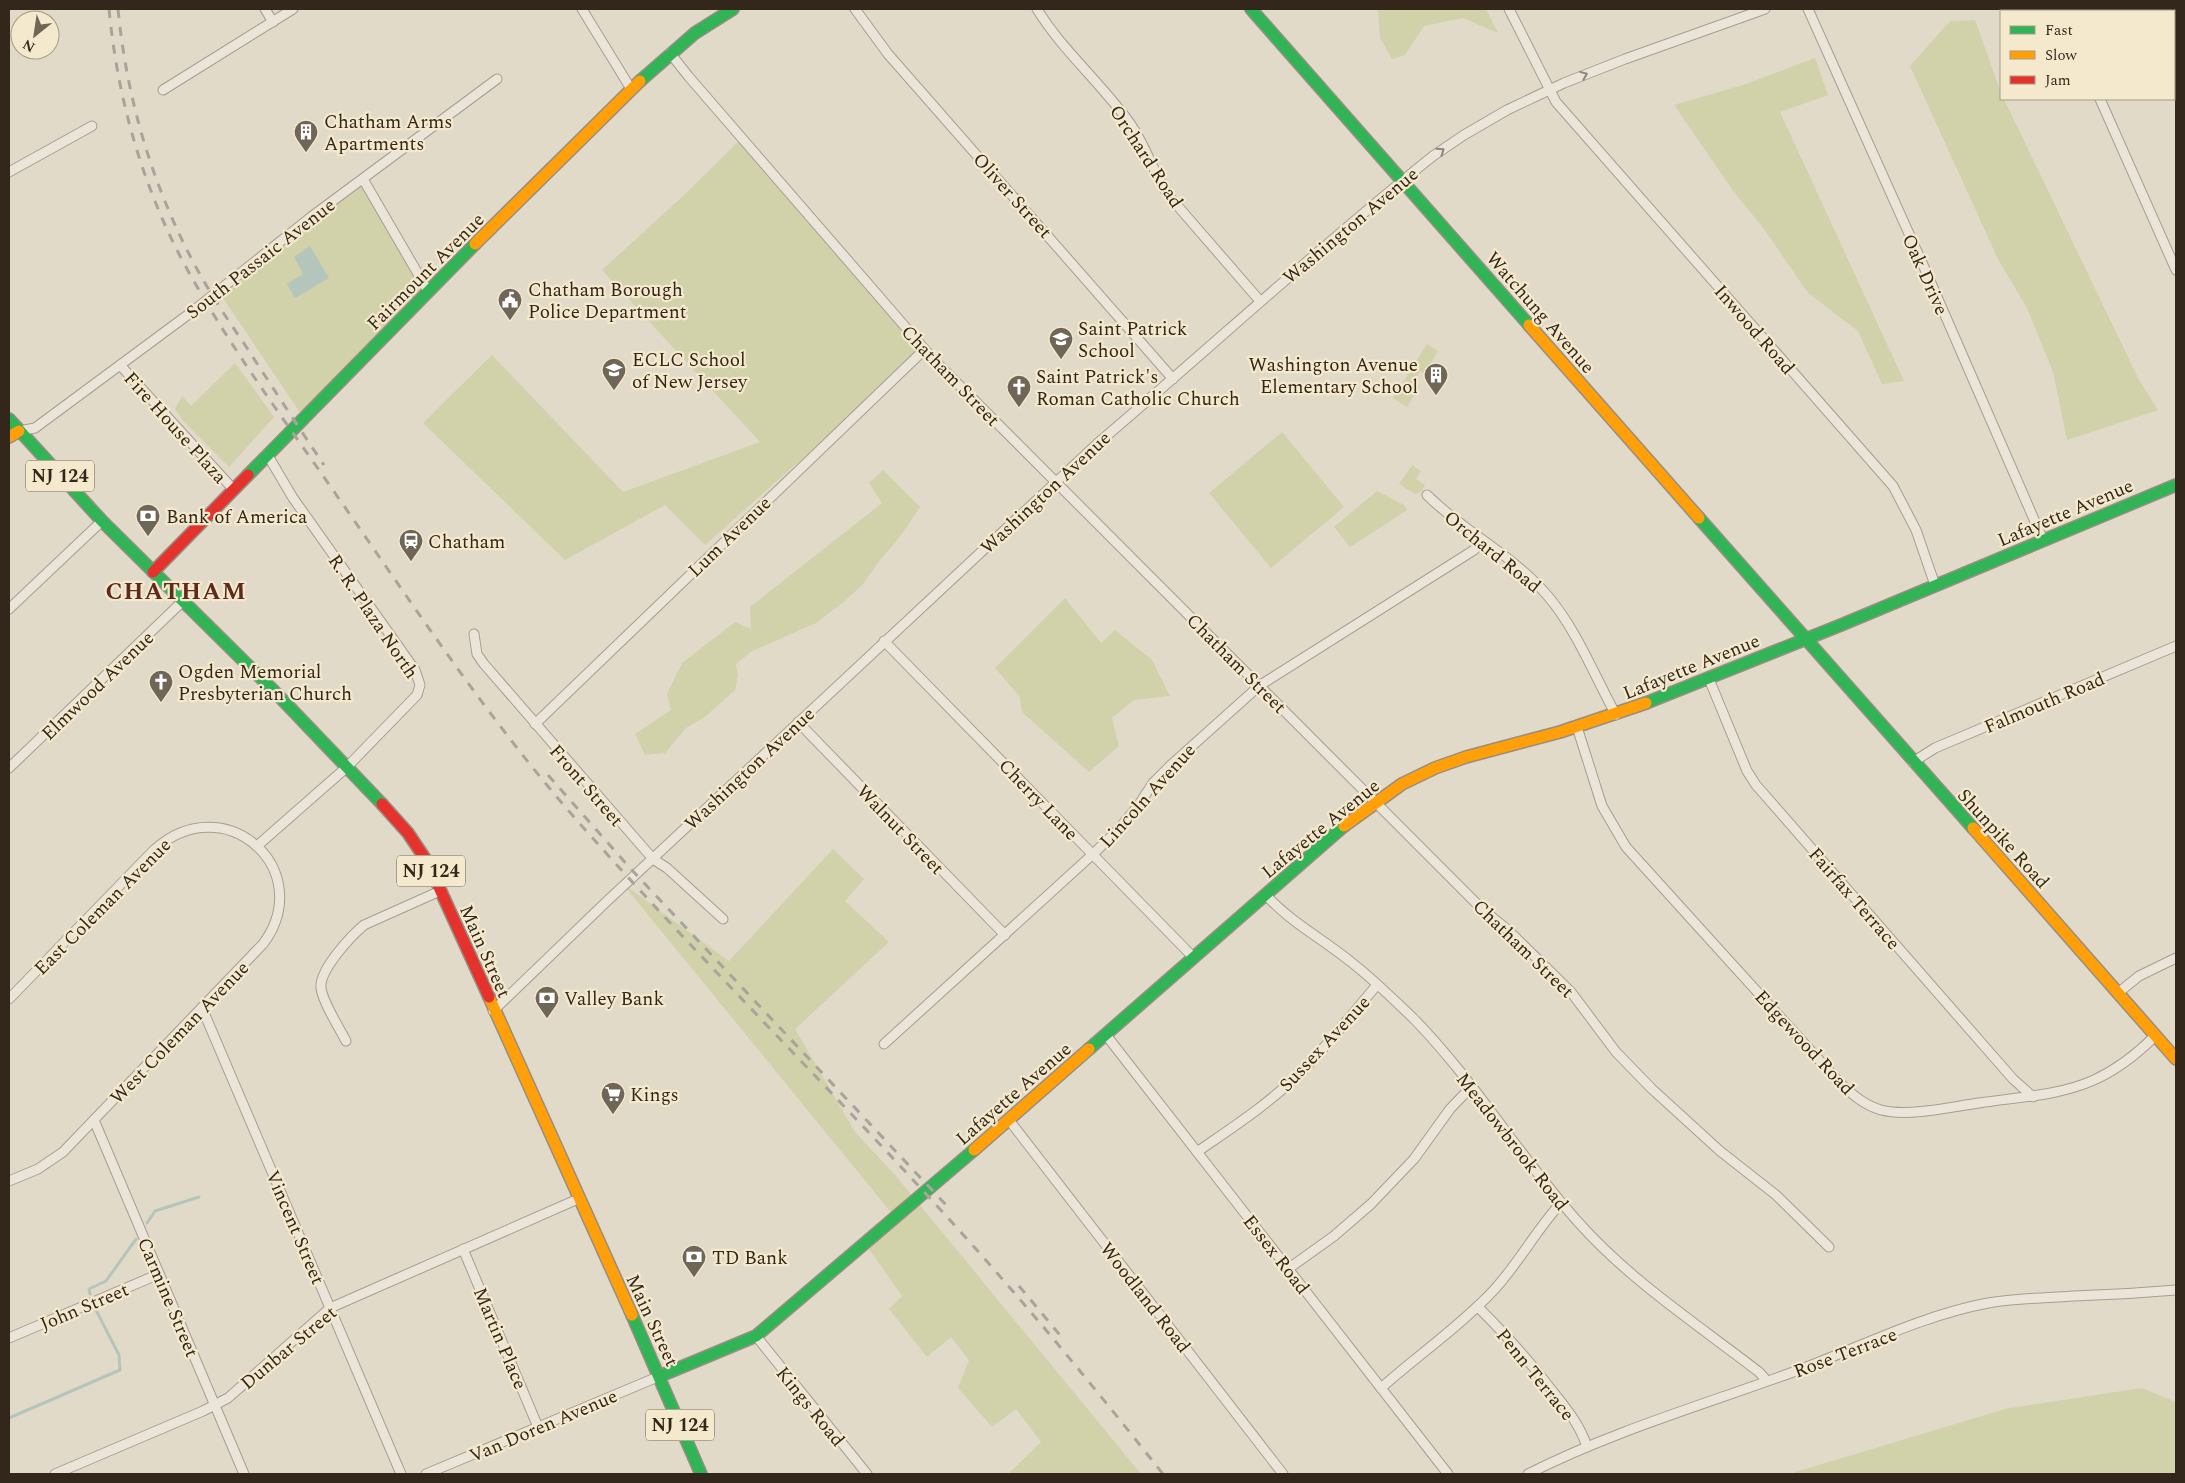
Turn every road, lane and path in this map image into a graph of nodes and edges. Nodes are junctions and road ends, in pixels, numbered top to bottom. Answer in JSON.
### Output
{"nodes":[{"id":1,"x":265,"y":9,"type":"edge"},
{"id":2,"x":294,"y":9,"type":"edge"},
{"id":3,"x":582,"y":9,"type":"edge"},
{"id":4,"x":733,"y":9,"type":"edge"},
{"id":5,"x":854,"y":9,"type":"edge"},
{"id":6,"x":1037,"y":9,"type":"edge"},
{"id":7,"x":1251,"y":9,"type":"edge"},
{"id":8,"x":1509,"y":9,"type":"edge"},
{"id":9,"x":1764,"y":9,"type":"edge"},
{"id":10,"x":1808,"y":9,"type":"edge"},
{"id":11,"x":273,"y":22,"type":"junction"},
{"id":12,"x":670,"y":53,"type":"junction"},
{"id":13,"x":497,"y":79,"type":"dead end"},
{"id":14,"x":631,"y":89,"type":"junction"},
{"id":15,"x":163,"y":90,"type":"dead end"},
{"id":16,"x":1549,"y":90,"type":"junction"},
{"id":17,"x":2100,"y":100,"type":"edge"},
{"id":18,"x":92,"y":126,"type":"dead end"},
{"id":19,"x":9,"y":172,"type":"edge"},
{"id":20,"x":362,"y":179,"type":"junction"},
{"id":21,"x":1402,"y":181,"type":"junction"},
{"id":22,"x":2176,"y":270,"type":"edge"},
{"id":23,"x":428,"y":291,"type":"junction"},
{"id":24,"x":1260,"y":301,"type":"junction"},
{"id":25,"x":924,"y":350,"type":"junction"},
{"id":26,"x":120,"y":365,"type":"junction"},
{"id":27,"x":1173,"y":379,"type":"junction"},
{"id":28,"x":9,"y":420,"type":"edge"},
{"id":29,"x":19,"y":431,"type":"junction"},
{"id":30,"x":9,"y":437,"type":"edge"},
{"id":31,"x":267,"y":454,"type":"junction"},
{"id":32,"x":1055,"y":482,"type":"junction"},
{"id":33,"x":2176,"y":485,"type":"edge"},
{"id":34,"x":233,"y":488,"type":"junction"},
{"id":35,"x":1427,"y":495,"type":"dead end"},
{"id":36,"x":102,"y":521,"type":"junction"},
{"id":37,"x":2043,"y":540,"type":"junction"},
{"id":38,"x":1482,"y":541,"type":"junction"},
{"id":39,"x":153,"y":572,"type":"junction"},
{"id":40,"x":1935,"y":585,"type":"junction"},
{"id":41,"x":184,"y":600,"type":"junction"},
{"id":42,"x":9,"y":610,"type":"edge"},
{"id":43,"x":474,"y":634,"type":"dead end"},
{"id":44,"x":1805,"y":639,"type":"junction"},
{"id":45,"x":884,"y":641,"type":"junction"},
{"id":46,"x":2176,"y":646,"type":"edge"},
{"id":47,"x":1709,"y":679,"type":"junction"},
{"id":48,"x":1259,"y":686,"type":"junction"},
{"id":49,"x":1616,"y":715,"type":"junction"},
{"id":50,"x":798,"y":722,"type":"junction"},
{"id":51,"x":535,"y":724,"type":"junction"},
{"id":52,"x":1577,"y":727,"type":"junction"},
{"id":53,"x":1913,"y":762,"type":"junction"},
{"id":54,"x":347,"y":767,"type":"junction"},
{"id":55,"x":9,"y":768,"type":"edge"},
{"id":56,"x":1376,"y":802,"type":"junction"},
{"id":57,"x":257,"y":846,"type":"junction"},
{"id":58,"x":1092,"y":855,"type":"junction"},
{"id":59,"x":652,"y":859,"type":"junction"},
{"id":60,"x":440,"y":892,"type":"junction"},
{"id":61,"x":1266,"y":895,"type":"junction"},
{"id":62,"x":723,"y":919,"type":"dead end"},
{"id":63,"x":1005,"y":935,"type":"junction"},
{"id":64,"x":1194,"y":958,"type":"junction"},
{"id":65,"x":2176,"y":958,"type":"edge"},
{"id":66,"x":1377,"y":985,"type":"junction"},
{"id":67,"x":2118,"y":993,"type":"junction"},
{"id":68,"x":9,"y":999,"type":"edge"},
{"id":69,"x":202,"y":1008,"type":"junction"},
{"id":70,"x":493,"y":1011,"type":"junction"},
{"id":71,"x":1106,"y":1035,"type":"junction"},
{"id":72,"x":2155,"y":1036,"type":"junction"},
{"id":73,"x":346,"y":1041,"type":"dead end"},
{"id":74,"x":884,"y":1044,"type":"dead end"},
{"id":75,"x":2176,"y":1059,"type":"edge"},
{"id":76,"x":1471,"y":1087,"type":"junction"},
{"id":77,"x":2033,"y":1096,"type":"junction"},
{"id":78,"x":94,"y":1120,"type":"junction"},
{"id":79,"x":1009,"y":1120,"type":"junction"},
{"id":80,"x":1197,"y":1152,"type":"junction"},
{"id":81,"x":25,"y":1175,"type":"junction"},
{"id":82,"x":9,"y":1176,"type":"edge"},
{"id":83,"x":9,"y":1182,"type":"edge"},
{"id":84,"x":578,"y":1199,"type":"junction"},
{"id":85,"x":1562,"y":1203,"type":"junction"},
{"id":86,"x":1829,"y":1247,"type":"dead end"},
{"id":87,"x":463,"y":1249,"type":"junction"},
{"id":88,"x":1288,"y":1268,"type":"junction"},
{"id":89,"x":159,"y":1274,"type":"junction"},
{"id":90,"x":2176,"y":1290,"type":"edge"},
{"id":91,"x":1478,"y":1306,"type":"junction"},
{"id":92,"x":330,"y":1308,"type":"junction"},
{"id":93,"x":756,"y":1336,"type":"junction"},
{"id":94,"x":9,"y":1338,"type":"edge"},
{"id":95,"x":660,"y":1376,"type":"junction"},
{"id":96,"x":1767,"y":1381,"type":"junction"},
{"id":97,"x":1381,"y":1388,"type":"junction"},
{"id":98,"x":215,"y":1405,"type":"junction"},
{"id":99,"x":538,"y":1427,"type":"junction"},
{"id":100,"x":1587,"y":1447,"type":"junction"},
{"id":101,"x":55,"y":1474,"type":"edge"},
{"id":102,"x":244,"y":1474,"type":"edge"},
{"id":103,"x":401,"y":1474,"type":"edge"},
{"id":104,"x":426,"y":1474,"type":"edge"},
{"id":105,"x":701,"y":1474,"type":"edge"},
{"id":106,"x":868,"y":1474,"type":"edge"},
{"id":107,"x":1283,"y":1474,"type":"edge"},
{"id":108,"x":1448,"y":1474,"type":"edge"},
{"id":109,"x":1528,"y":1474,"type":"edge"}],
"edges":[{"from":1,"to":11,"type":"street"},
{"from":2,"to":11,"type":"street"},
{"from":3,"to":14,"type":"street"},
{"from":4,"to":12,"type":"main road","name":"Fairmount Avenue"},
{"from":5,"to":27,"type":"street","name":"Oliver Street"},
{"from":6,"to":24,"type":"street","name":"Orchard Road"},
{"from":7,"to":21,"type":"main road","name":"Watchung Avenue"},
{"from":8,"to":16,"type":"street","name":"Inwood Road"},
{"from":16,"to":9,"type":"street","name":"Washington Avenue","one_way":true},
{"from":10,"to":37,"type":"street","name":"Oak Drive"},
{"from":11,"to":15,"type":"street"},
{"from":12,"to":14,"type":"main road","name":"Fairmount Avenue"},
{"from":12,"to":25,"type":"street","name":"Chatham Street"},
{"from":13,"to":20,"type":"street","name":"South Passaic Avenue"},
{"from":14,"to":23,"type":"main road","name":"Fairmount Avenue"},
{"from":21,"to":16,"type":"street","name":"Washington Avenue","one_way":true},
{"from":16,"to":40,"type":"street","name":"Inwood Road"},
{"from":17,"to":22,"type":"street"},
{"from":18,"to":19,"type":"street"},
{"from":20,"to":23,"type":"street"},
{"from":20,"to":26,"type":"street","name":"South Passaic Avenue"},
{"from":21,"to":24,"type":"street","name":"Washington Avenue"},
{"from":21,"to":44,"type":"main road","name":"Watchung Avenue"},
{"from":23,"to":31,"type":"main road","name":"Fairmount Avenue"},
{"from":24,"to":27,"type":"street","name":"Washington Avenue"},
{"from":25,"to":32,"type":"street","name":"Chatham Street"},
{"from":25,"to":51,"type":"street","name":"Lum Avenue"},
{"from":26,"to":29,"type":"street","name":"South Passaic Avenue"},
{"from":26,"to":34,"type":"street","name":"Fire House Plaza"},
{"from":27,"to":32,"type":"street","name":"Washington Avenue"},
{"from":28,"to":29,"type":"main road","name":"Main Street","number":"NJ 124"},
{"from":29,"to":30,"type":"main road"},
{"from":29,"to":36,"type":"main road","name":"Main Street","number":"NJ 124"},
{"from":31,"to":34,"type":"main road","name":"Fairmount Avenue"},
{"from":31,"to":54,"type":"street","name":"R. R. Plaza North"},
{"from":32,"to":45,"type":"street","name":"Washington Avenue"},
{"from":32,"to":48,"type":"street","name":"Chatham Street"},
{"from":33,"to":37,"type":"main road","name":"Lafayette Avenue"},
{"from":34,"to":39,"type":"main road","name":"Fairmount Avenue"},
{"from":35,"to":38,"type":"street","name":"Orchard Road"},
{"from":36,"to":39,"type":"main road","name":"Main Street","number":"NJ 124"},
{"from":36,"to":42,"type":"street"},
{"from":37,"to":40,"type":"main road","name":"Lafayette Avenue"},
{"from":38,"to":48,"type":"street","name":"Lincoln Avenue"},
{"from":38,"to":49,"type":"street","name":"Orchard Road"},
{"from":39,"to":41,"type":"main road","name":"Main Street","number":"NJ 124"},
{"from":40,"to":44,"type":"main road","name":"Lafayette Avenue"},
{"from":41,"to":54,"type":"main road","name":"Main Street","number":"NJ 124"},
{"from":41,"to":55,"type":"street","name":"Elmwood Avenue"},
{"from":43,"to":51,"type":"street","name":"Front Street"},
{"from":44,"to":47,"type":"main road","name":"Lafayette Avenue"},
{"from":44,"to":53,"type":"main road","name":"Shunpike Road"},
{"from":45,"to":50,"type":"street","name":"Washington Avenue"},
{"from":45,"to":58,"type":"street","name":"Cherry Lane"},
{"from":46,"to":53,"type":"street","name":"Falmouth Road"},
{"from":47,"to":49,"type":"main road","name":"Lafayette Avenue"},
{"from":47,"to":77,"type":"street","name":"Fairfax Terrace"},
{"from":48,"to":56,"type":"street","name":"Chatham Street"},
{"from":48,"to":58,"type":"street","name":"Lincoln Avenue"},
{"from":49,"to":52,"type":"main road","name":"Lafayette Avenue"},
{"from":50,"to":59,"type":"street","name":"Washington Avenue"},
{"from":50,"to":63,"type":"street","name":"Walnut Street"},
{"from":51,"to":59,"type":"street","name":"Front Street"},
{"from":52,"to":56,"type":"main road","name":"Lafayette Avenue"},
{"from":52,"to":77,"type":"street","name":"Edgewood Road"},
{"from":53,"to":67,"type":"main road","name":"Shunpike Road"},
{"from":54,"to":57,"type":"street","name":"R. R. Plaza North"},
{"from":54,"to":60,"type":"main road","name":"Main Street","number":"NJ 124"},
{"from":56,"to":61,"type":"main road","name":"Lafayette Avenue"},
{"from":56,"to":86,"type":"street","name":"Chatham Street"},
{"from":57,"to":68,"type":"street","name":"East Coleman Avenue"},
{"from":57,"to":69,"type":"street","name":"West Coleman Avenue"},
{"from":58,"to":63,"type":"street","name":"Lincoln Avenue"},
{"from":58,"to":64,"type":"street","name":"Cherry Lane"},
{"from":59,"to":62,"type":"street","name":"Front Street"},
{"from":59,"to":70,"type":"street","name":"Washington Avenue"},
{"from":60,"to":70,"type":"main road","name":"Main Street","number":"NJ 124"},
{"from":60,"to":73,"type":"street"},
{"from":61,"to":64,"type":"main road","name":"Lafayette Avenue"},
{"from":61,"to":66,"type":"street","name":"Meadowbrook Road"},
{"from":63,"to":74,"type":"street","name":"Lincoln Avenue"},
{"from":64,"to":71,"type":"main road","name":"Lafayette Avenue"},
{"from":65,"to":67,"type":"street"},
{"from":66,"to":76,"type":"street","name":"Meadowbrook Road"},
{"from":66,"to":80,"type":"street","name":"Sussex Avenue"},
{"from":67,"to":72,"type":"main road","name":"Shunpike Road"},
{"from":69,"to":78,"type":"street","name":"West Coleman Avenue"},
{"from":69,"to":92,"type":"street","name":"Vincent Street"},
{"from":70,"to":84,"type":"main road","name":"Main Street","number":"NJ 124"},
{"from":71,"to":79,"type":"main road","name":"Lafayette Avenue"},
{"from":71,"to":80,"type":"street","name":"Essex Road"},
{"from":72,"to":75,"type":"main road","name":"Shunpike Road"},
{"from":72,"to":77,"type":"street","name":"Edgewood Road"},
{"from":76,"to":85,"type":"street","name":"Meadowbrook Road"},
{"from":76,"to":88,"type":"street"},
{"from":78,"to":81,"type":"street","name":"West Coleman Avenue"},
{"from":78,"to":89,"type":"street","name":"Carmine Street"},
{"from":79,"to":93,"type":"main road","name":"Lafayette Avenue"},
{"from":79,"to":107,"type":"street","name":"Woodland Road"},
{"from":80,"to":88,"type":"street","name":"Essex Road"},
{"from":81,"to":82,"type":"street"},
{"from":81,"to":83,"type":"street","name":"West Coleman Avenue"},
{"from":84,"to":87,"type":"street","name":"Dunbar Street"},
{"from":84,"to":95,"type":"main road","name":"Main Street","number":"NJ 124"},
{"from":85,"to":91,"type":"street"},
{"from":85,"to":96,"type":"street","name":"Meadowbrook Road"},
{"from":87,"to":92,"type":"street","name":"Dunbar Street"},
{"from":87,"to":99,"type":"street","name":"Martin Place"},
{"from":88,"to":97,"type":"street","name":"Essex Road"},
{"from":89,"to":94,"type":"street","name":"John Street"},
{"from":89,"to":98,"type":"street","name":"Carmine Street"},
{"from":90,"to":96,"type":"street","name":"Rose Terrace"},
{"from":91,"to":97,"type":"street"},
{"from":91,"to":100,"type":"street","name":"Penn Terrace"},
{"from":92,"to":98,"type":"street","name":"Dunbar Street"},
{"from":92,"to":103,"type":"street","name":"Vincent Street"},
{"from":93,"to":95,"type":"main road","name":"Lafayette Avenue"},
{"from":93,"to":106,"type":"street","name":"Kings Road"},
{"from":95,"to":99,"type":"street","name":"Van Doren Avenue"},
{"from":95,"to":105,"type":"main road","name":"Main Street","number":"NJ 124"},
{"from":96,"to":100,"type":"street","name":"Rose Terrace"},
{"from":97,"to":108,"type":"street","name":"Essex Road"},
{"from":98,"to":101,"type":"street","name":"Dunbar Street"},
{"from":98,"to":102,"type":"street","name":"Carmine Street"},
{"from":99,"to":104,"type":"street","name":"Van Doren Avenue"},
{"from":100,"to":109,"type":"street","name":"Rose Terrace"}]}
